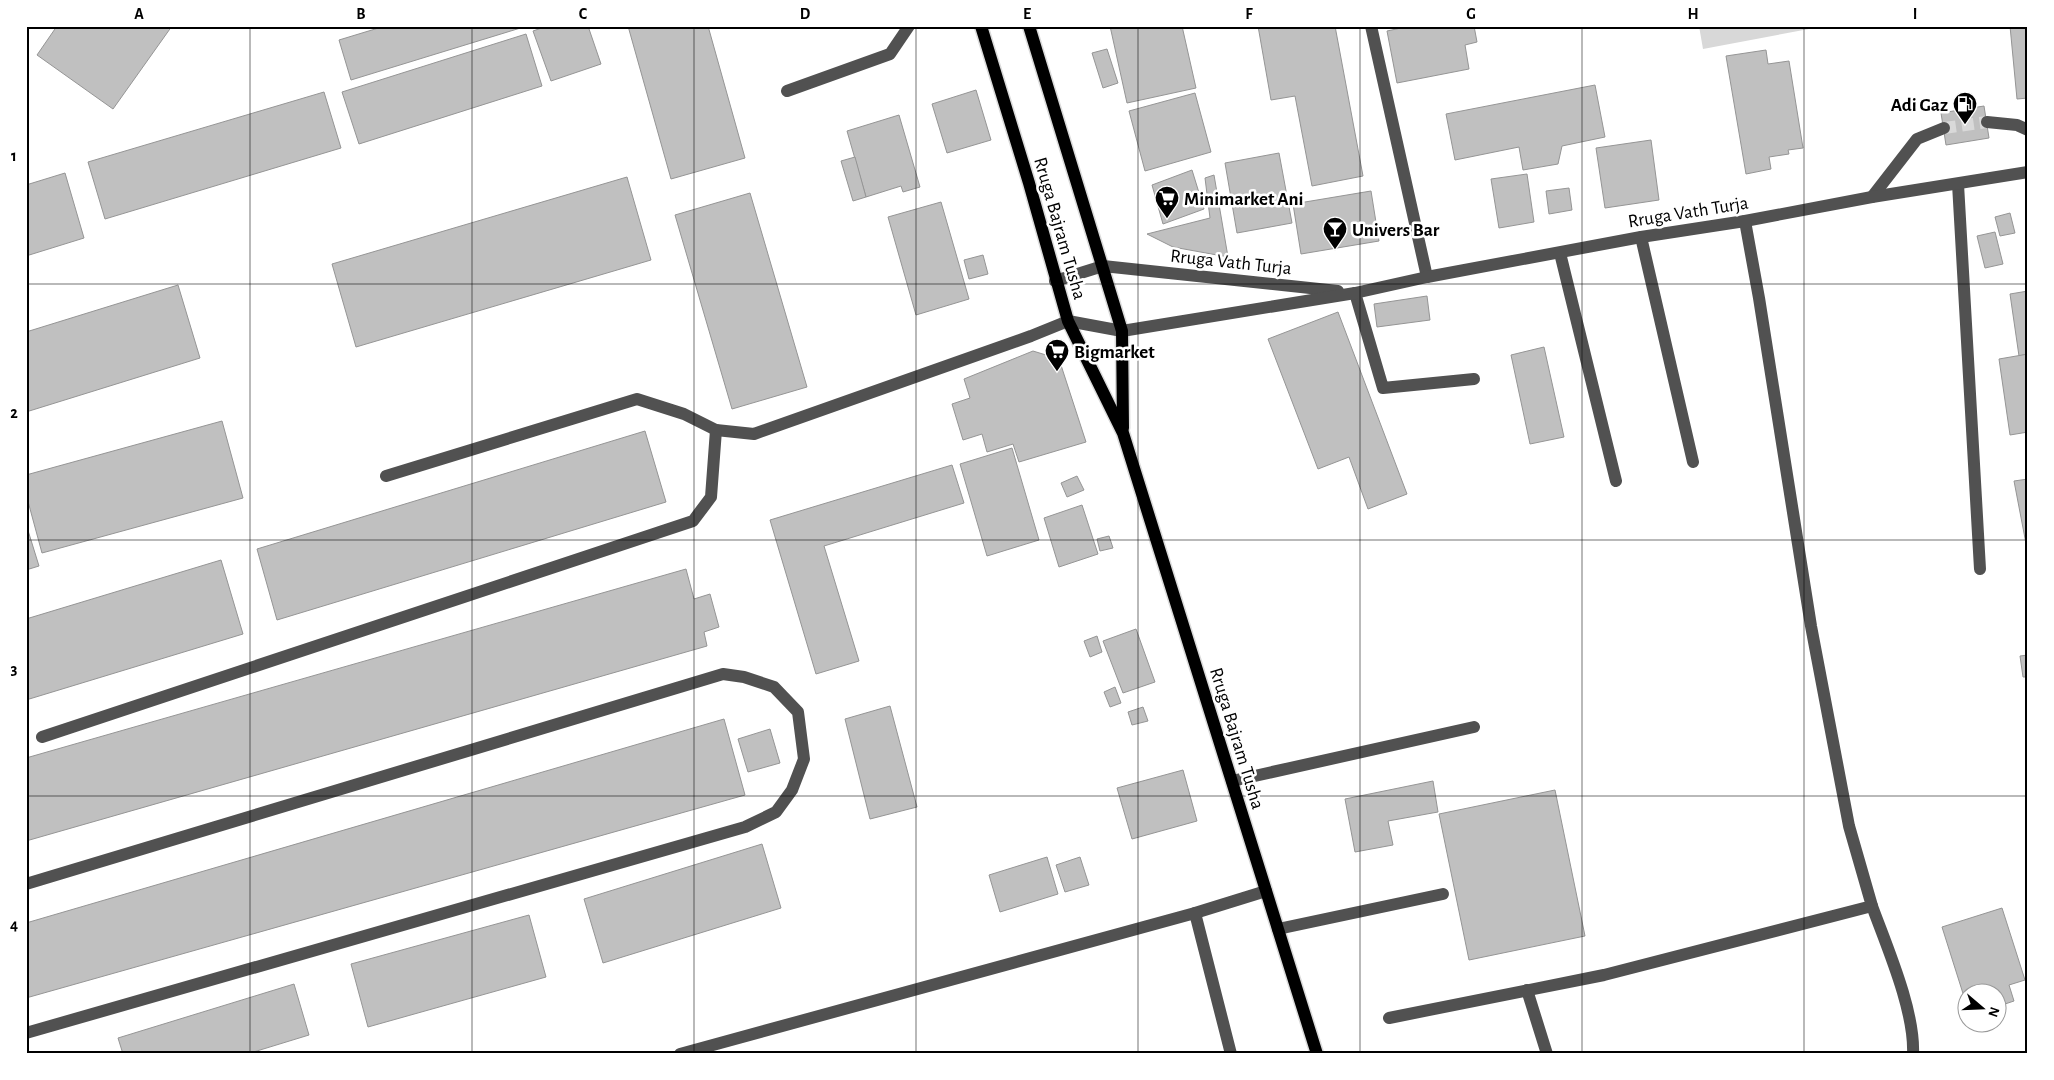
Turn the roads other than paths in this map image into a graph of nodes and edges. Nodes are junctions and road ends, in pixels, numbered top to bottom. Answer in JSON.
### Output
{"nodes":[{"id":1,"x":909,"y":26,"type":"edge"},
{"id":2,"x":981,"y":26,"type":"edge"},
{"id":3,"x":1029,"y":26,"type":"edge"},
{"id":4,"x":1371,"y":26,"type":"edge"},
{"id":5,"x":787,"y":91,"type":"dead end"},
{"id":6,"x":1987,"y":122,"type":"tunnel mouth"},
{"id":7,"x":1944,"y":128,"type":"tunnel mouth"},
{"id":8,"x":2028,"y":130,"type":"edge"},
{"id":9,"x":2028,"y":172,"type":"edge"},
{"id":10,"x":1958,"y":184,"type":"junction"},
{"id":11,"x":1872,"y":198,"type":"junction"},
{"id":12,"x":1745,"y":221,"type":"junction"},
{"id":13,"x":1641,"y":237,"type":"junction"},
{"id":14,"x":1560,"y":252,"type":"junction"},
{"id":15,"x":1103,"y":266,"type":"junction"},
{"id":16,"x":1427,"y":277,"type":"junction"},
{"id":17,"x":1055,"y":280,"type":"junction"},
{"id":18,"x":1356,"y":293,"type":"junction"},
{"id":19,"x":1068,"y":321,"type":"junction"},
{"id":20,"x":1122,"y":331,"type":"junction"},
{"id":21,"x":1474,"y":379,"type":"dead end"},
{"id":22,"x":716,"y":430,"type":"junction"},
{"id":23,"x":1123,"y":433,"type":"junction"},
{"id":24,"x":1693,"y":462,"type":"dead end"},
{"id":25,"x":386,"y":476,"type":"dead end"},
{"id":26,"x":1616,"y":481,"type":"dead end"},
{"id":27,"x":1980,"y":569,"type":"dead end"},
{"id":28,"x":1474,"y":727,"type":"dead end"},
{"id":29,"x":42,"y":737,"type":"dead end"},
{"id":30,"x":1232,"y":781,"type":"junction"},
{"id":31,"x":26,"y":884,"type":"edge"},
{"id":32,"x":1266,"y":891,"type":"junction"},
{"id":33,"x":1443,"y":894,"type":"dead end"},
{"id":34,"x":1872,"y":906,"type":"junction"},
{"id":35,"x":1195,"y":913,"type":"junction"},
{"id":36,"x":1278,"y":929,"type":"junction"},
{"id":37,"x":1527,"y":990,"type":"junction"},
{"id":38,"x":1389,"y":1018,"type":"dead end"},
{"id":39,"x":26,"y":1033,"type":"edge"},
{"id":40,"x":680,"y":1054,"type":"edge"},
{"id":41,"x":1231,"y":1054,"type":"edge"},
{"id":42,"x":1317,"y":1054,"type":"edge"},
{"id":43,"x":1547,"y":1054,"type":"edge"},
{"id":44,"x":1913,"y":1054,"type":"edge"}],
"edges":[{"from":1,"to":5,"type":"street"},
{"from":2,"to":17,"type":"main road","name":"Rruga Bajram Tusha"},
{"from":3,"to":15,"type":"main road","name":"Rruga Bajram Tusha"},
{"from":4,"to":16,"type":"street"},
{"from":6,"to":8,"type":"street"},
{"from":7,"to":11,"type":"street"},
{"from":9,"to":10,"type":"street","name":"Rruga Vath Turja"},
{"from":10,"to":11,"type":"street","name":"Rruga Vath Turja"},
{"from":10,"to":27,"type":"street"},
{"from":11,"to":12,"type":"street","name":"Rruga Vath Turja"},
{"from":12,"to":13,"type":"street","name":"Rruga Vath Turja"},
{"from":12,"to":34,"type":"street"},
{"from":13,"to":14,"type":"street","name":"Rruga Vath Turja"},
{"from":13,"to":24,"type":"street"},
{"from":14,"to":16,"type":"street","name":"Rruga Vath Turja"},
{"from":14,"to":26,"type":"street"},
{"from":15,"to":17,"type":"street"},
{"from":15,"to":18,"type":"street","name":"Rruga Vath Turja"},
{"from":15,"to":20,"type":"main road","name":"Rruga Bajram Tusha"},
{"from":16,"to":18,"type":"street","name":"Rruga Vath Turja"},
{"from":17,"to":19,"type":"main road","name":"Rruga Bajram Tusha"},
{"from":18,"to":20,"type":"street","name":"Rruga Vath Turja"},
{"from":18,"to":21,"type":"street"},
{"from":19,"to":20,"type":"street","name":"Rruga Vath Turja"},
{"from":19,"to":22,"type":"street"},
{"from":19,"to":23,"type":"main road","name":"Rruga Bajram Tusha"},
{"from":20,"to":23,"type":"main road","name":"Rruga Bajram Tusha"},
{"from":22,"to":25,"type":"street"},
{"from":22,"to":29,"type":"street"},
{"from":23,"to":30,"type":"main road","name":"Rruga Bajram Tusha"},
{"from":28,"to":30,"type":"street"},
{"from":30,"to":32,"type":"main road","name":"Rruga Bajram Tusha"},
{"from":31,"to":39,"type":"street"},
{"from":32,"to":35,"type":"street"},
{"from":32,"to":36,"type":"main road","name":"Rruga Bajram Tusha"},
{"from":33,"to":36,"type":"street"},
{"from":34,"to":37,"type":"street"},
{"from":34,"to":44,"type":"street"},
{"from":35,"to":40,"type":"street"},
{"from":35,"to":41,"type":"street"},
{"from":36,"to":42,"type":"main road","name":"Rruga Bajram Tusha"},
{"from":37,"to":38,"type":"street"},
{"from":37,"to":43,"type":"street"}]}
